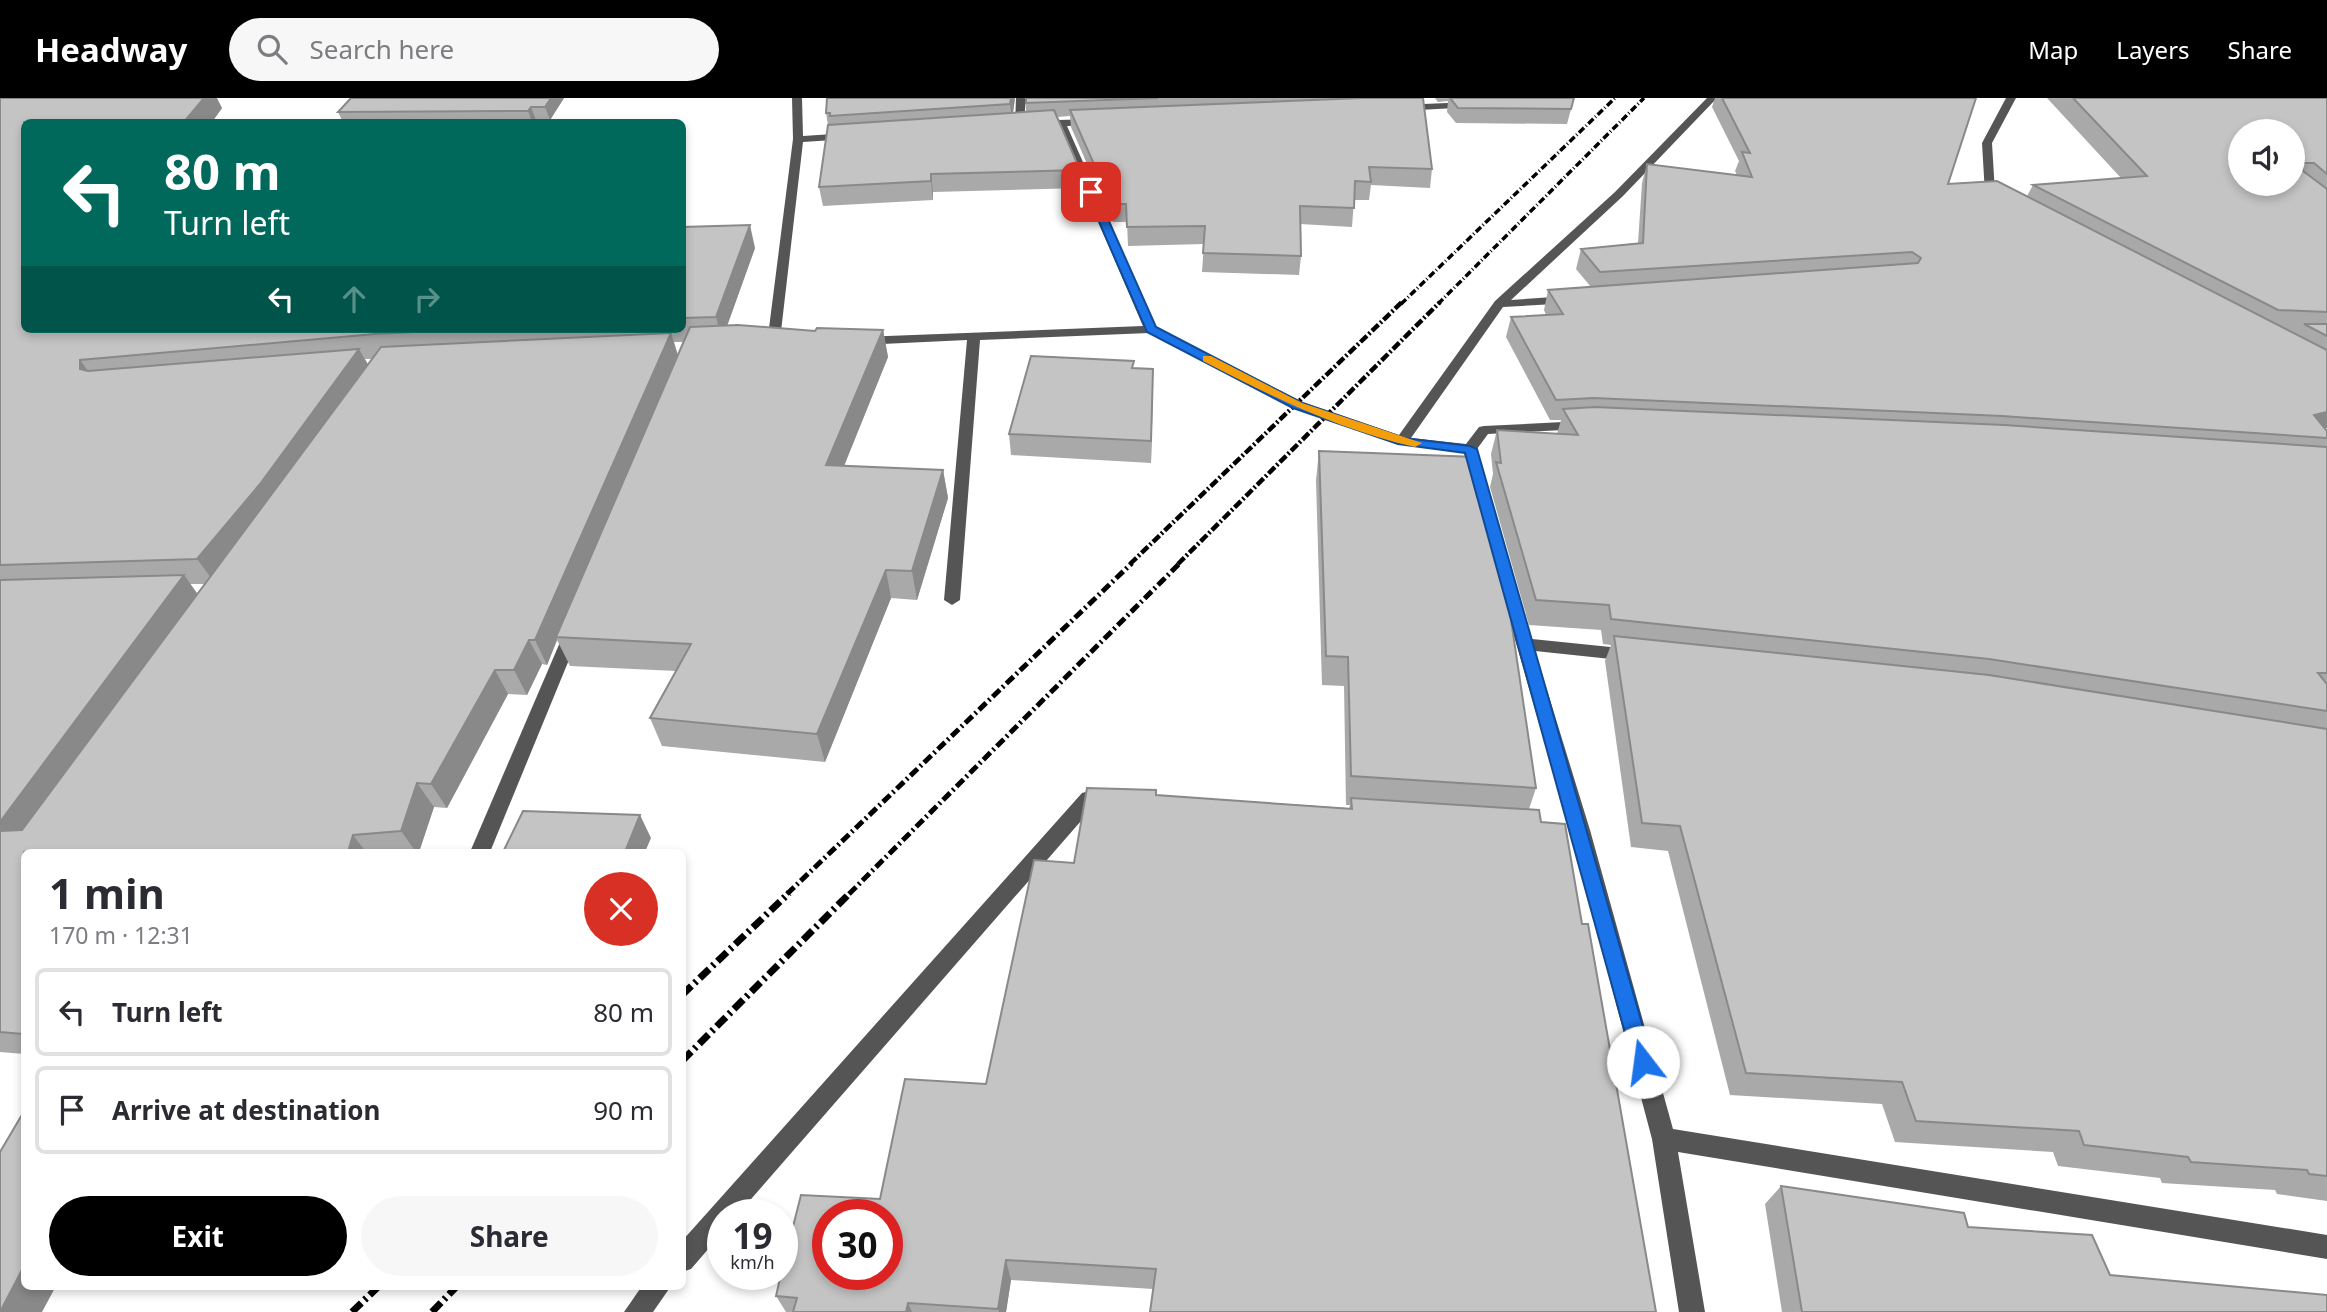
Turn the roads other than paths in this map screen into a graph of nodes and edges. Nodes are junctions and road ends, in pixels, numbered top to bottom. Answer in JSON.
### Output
{"nodes":[{"id":1,"x":797,"y":98,"type":"edge"},
{"id":2,"x":1021,"y":98,"type":"edge"},
{"id":3,"x":1712,"y":98,"type":"edge"},
{"id":4,"x":2011,"y":98,"type":"edge"},
{"id":5,"x":1483,"y":104,"type":"edge"},
{"id":6,"x":1388,"y":109,"type":"edge"},
{"id":7,"x":1102,"y":121,"type":"edge"},
{"id":8,"x":1061,"y":123,"type":"junction"},
{"id":9,"x":1019,"y":124,"type":"junction"},
{"id":10,"x":1005,"y":125,"type":"edge"},
{"id":11,"x":853,"y":135,"type":"edge"},
{"id":12,"x":798,"y":139,"type":"junction"},
{"id":13,"x":2015,"y":207,"type":"edge"},
{"id":14,"x":1578,"y":300,"type":"edge"},
{"id":15,"x":1499,"y":304,"type":"junction"},
{"id":16,"x":1151,"y":330,"type":"junction"},
{"id":17,"x":974,"y":336,"type":"junction"},
{"id":18,"x":853,"y":341,"type":"edge"},
{"id":19,"x":800,"y":343,"type":"edge"},
{"id":20,"x":1601,"y":425,"type":"edge"},
{"id":21,"x":1402,"y":441,"type":"junction"},
{"id":22,"x":1470,"y":449,"type":"junction"},
{"id":23,"x":1484,"y":501,"type":"edge"},
{"id":24,"x":1502,"y":566,"type":"edge"},
{"id":25,"x":952,"y":600,"type":"dead end"},
{"id":26,"x":577,"y":620,"type":"edge"},
{"id":27,"x":1523,"y":644,"type":"junction"},
{"id":28,"x":1645,"y":657,"type":"edge"},
{"id":29,"x":1130,"y":801,"type":"edge"},
{"id":30,"x":1553,"y":828,"type":"edge"},
{"id":31,"x":1580,"y":830,"type":"junction"},
{"id":32,"x":481,"y":849,"type":"edge"},
{"id":33,"x":1664,"y":1139,"type":"junction"},
{"id":34,"x":2327,"y":1247,"type":"edge"},
{"id":35,"x":686,"y":1255,"type":"edge"},
{"id":36,"x":656,"y":1290,"type":"edge"},
{"id":37,"x":637,"y":1312,"type":"edge"},
{"id":38,"x":1692,"y":1312,"type":"edge"}],
"edges":[{"from":1,"to":12,"type":"street"},
{"from":2,"to":9,"type":"street"},
{"from":3,"to":15,"type":"street"},
{"from":4,"to":13,"type":"street"},
{"from":5,"to":6,"type":"street"},
{"from":7,"to":8,"type":"street"},
{"from":8,"to":9,"type":"street"},
{"from":8,"to":16,"type":"street"},
{"from":9,"to":10,"type":"street"},
{"from":11,"to":12,"type":"street"},
{"from":12,"to":19,"type":"street"},
{"from":14,"to":15,"type":"street"},
{"from":15,"to":21,"type":"street"},
{"from":16,"to":17,"type":"street"},
{"from":16,"to":21,"type":"street"},
{"from":17,"to":18,"type":"street"},
{"from":17,"to":25,"type":"street"},
{"from":20,"to":22,"type":"street"},
{"from":21,"to":22,"type":"street"},
{"from":22,"to":23,"type":"street"},
{"from":24,"to":27,"type":"street"},
{"from":26,"to":32,"type":"street"},
{"from":27,"to":28,"type":"street"},
{"from":27,"to":31,"type":"street"},
{"from":29,"to":35,"type":"street"},
{"from":30,"to":31,"type":"street"},
{"from":31,"to":33,"type":"street"},
{"from":33,"to":34,"type":"street"},
{"from":33,"to":38,"type":"street"},
{"from":36,"to":37,"type":"street"}]}
